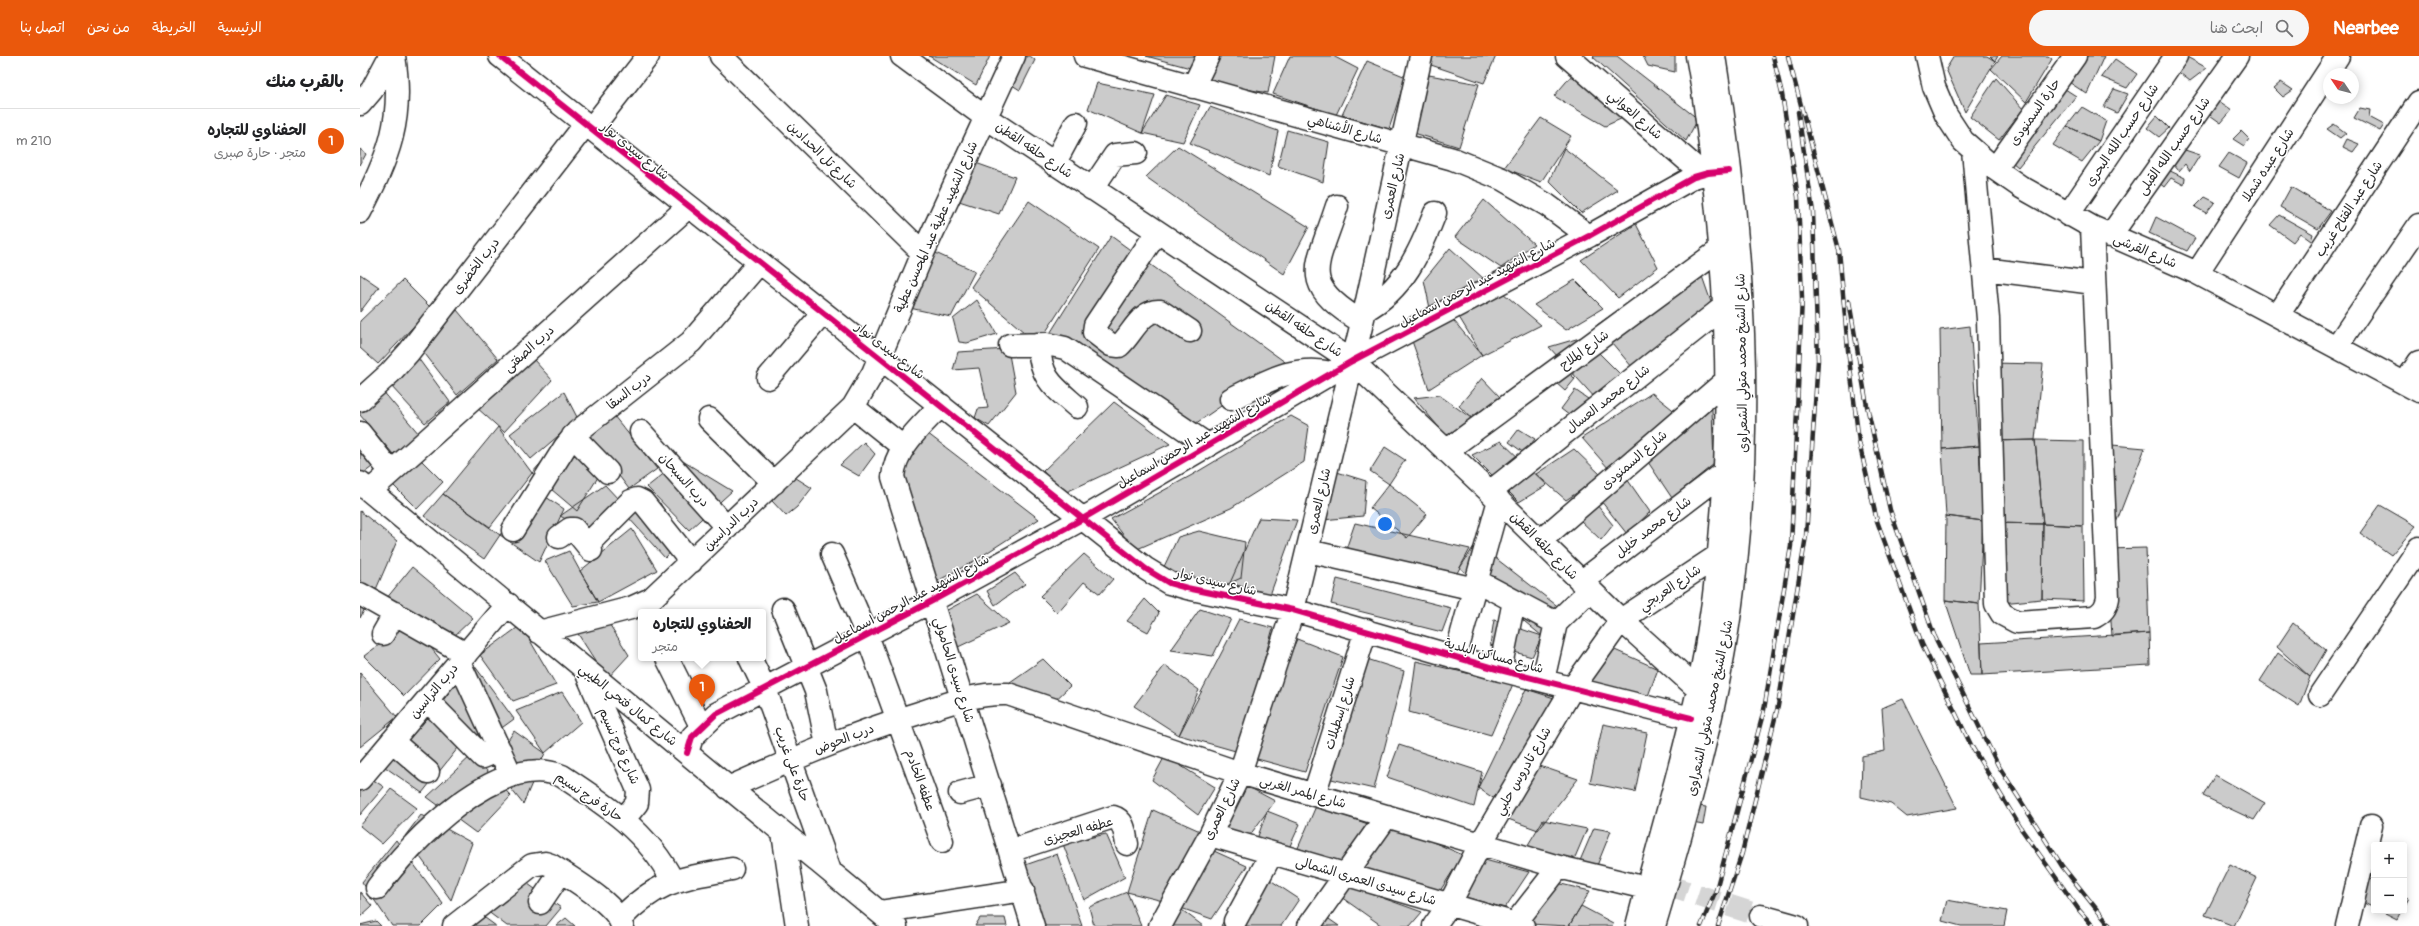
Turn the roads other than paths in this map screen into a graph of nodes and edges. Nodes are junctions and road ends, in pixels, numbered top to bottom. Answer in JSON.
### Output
{"nodes":[{"id":1,"x":390,"y":56,"type":"edge"},
{"id":2,"x":394,"y":56,"type":"edge"},
{"id":3,"x":500,"y":56,"type":"edge"},
{"id":4,"x":648,"y":56,"type":"edge"},
{"id":5,"x":720,"y":56,"type":"edge"},
{"id":6,"x":902,"y":56,"type":"edge"},
{"id":7,"x":1014,"y":56,"type":"edge"},
{"id":8,"x":1085,"y":56,"type":"edge"},
{"id":9,"x":1208,"y":56,"type":"edge"},
{"id":10,"x":1421,"y":56,"type":"edge"},
{"id":11,"x":1567,"y":56,"type":"edge"},
{"id":12,"x":1698,"y":56,"type":"edge"},
{"id":13,"x":1714,"y":56,"type":"edge"},
{"id":14,"x":1944,"y":56,"type":"edge"},
{"id":15,"x":2075,"y":56,"type":"edge"},
{"id":16,"x":2176,"y":56,"type":"edge"},
{"id":17,"x":2237,"y":56,"type":"edge"},
{"id":18,"x":2338,"y":56,"type":"edge"},
{"id":19,"x":1112,"y":60,"type":"edge"},
{"id":20,"x":1929,"y":65,"type":"edge"},
{"id":21,"x":1193,"y":87,"type":"junction"},
{"id":22,"x":364,"y":91,"type":"edge"},
{"id":23,"x":2419,"y":102,"type":"edge"},
{"id":24,"x":398,"y":109,"type":"junction"},
{"id":25,"x":985,"y":117,"type":"junction"},
{"id":26,"x":1076,"y":123,"type":"dead end"},
{"id":27,"x":588,"y":127,"type":"junction"},
{"id":28,"x":1403,"y":145,"type":"junction"},
{"id":29,"x":1973,"y":150,"type":"junction"},
{"id":30,"x":1136,"y":154,"type":"dead end"},
{"id":31,"x":1054,"y":164,"type":"junction"},
{"id":32,"x":1994,"y":169,"type":"junction"},
{"id":33,"x":1715,"y":173,"type":"junction"},
{"id":34,"x":1092,"y":188,"type":"junction"},
{"id":35,"x":1337,"y":206,"type":"dead end"},
{"id":36,"x":688,"y":207,"type":"junction"},
{"id":37,"x":360,"y":212,"type":"edge"},
{"id":38,"x":1435,"y":213,"type":"dead end"},
{"id":39,"x":2068,"y":215,"type":"junction"},
{"id":40,"x":2419,"y":225,"type":"edge"},
{"id":41,"x":1157,"y":232,"type":"junction"},
{"id":42,"x":2101,"y":232,"type":"junction"},
{"id":43,"x":1589,"y":236,"type":"junction"},
{"id":44,"x":1721,"y":249,"type":"junction"},
{"id":45,"x":923,"y":253,"type":"junction"},
{"id":46,"x":759,"y":263,"type":"junction"},
{"id":47,"x":1984,"y":269,"type":"junction"},
{"id":48,"x":2197,"y":273,"type":"junction"},
{"id":49,"x":2094,"y":282,"type":"junction"},
{"id":50,"x":1725,"y":306,"type":"junction"},
{"id":51,"x":824,"y":313,"type":"junction"},
{"id":52,"x":2278,"y":315,"type":"junction"},
{"id":53,"x":1363,"y":316,"type":"junction"},
{"id":54,"x":1190,"y":331,"type":"dead end"},
{"id":55,"x":1038,"y":344,"type":"junction"},
{"id":56,"x":1010,"y":345,"type":"dead end"},
{"id":57,"x":2337,"y":346,"type":"junction"},
{"id":58,"x":879,"y":356,"type":"junction"},
{"id":59,"x":1352,"y":361,"type":"junction"},
{"id":60,"x":2419,"y":362,"type":"edge"},
{"id":61,"x":1332,"y":373,"type":"junction"},
{"id":62,"x":768,"y":378,"type":"dead end"},
{"id":63,"x":1728,"y":379,"type":"junction"},
{"id":64,"x":2412,"y":387,"type":"edge"},
{"id":65,"x":1231,"y":399,"type":"dead end"},
{"id":66,"x":360,"y":400,"type":"edge"},
{"id":67,"x":941,"y":405,"type":"junction"},
{"id":68,"x":853,"y":407,"type":"junction"},
{"id":69,"x":1077,"y":407,"type":"dead end"},
{"id":70,"x":710,"y":419,"type":"dead end"},
{"id":71,"x":641,"y":432,"type":"dead end"},
{"id":72,"x":360,"y":433,"type":"edge"},
{"id":73,"x":573,"y":436,"type":"junction"},
{"id":74,"x":1208,"y":445,"type":"junction"},
{"id":75,"x":903,"y":447,"type":"junction"},
{"id":76,"x":1446,"y":451,"type":"junction"},
{"id":77,"x":391,"y":472,"type":"junction"},
{"id":78,"x":608,"y":472,"type":"dead end"},
{"id":79,"x":1725,"y":472,"type":"junction"},
{"id":80,"x":774,"y":483,"type":"junction"},
{"id":81,"x":365,"y":487,"type":"edge"},
{"id":82,"x":1495,"y":496,"type":"junction"},
{"id":83,"x":1084,"y":518,"type":"junction"},
{"id":84,"x":727,"y":528,"type":"junction"},
{"id":85,"x":513,"y":530,"type":"dead end"},
{"id":86,"x":559,"y":537,"type":"dead end"},
{"id":87,"x":1540,"y":541,"type":"junction"},
{"id":88,"x":2419,"y":548,"type":"edge"},
{"id":89,"x":1308,"y":552,"type":"junction"},
{"id":90,"x":832,"y":554,"type":"dead end"},
{"id":91,"x":1719,"y":555,"type":"junction"},
{"id":92,"x":691,"y":562,"type":"junction"},
{"id":93,"x":1476,"y":585,"type":"junction"},
{"id":94,"x":1585,"y":586,"type":"junction"},
{"id":95,"x":360,"y":594,"type":"edge"},
{"id":96,"x":932,"y":601,"type":"junction"},
{"id":97,"x":1514,"y":601,"type":"junction"},
{"id":98,"x":508,"y":604,"type":"junction"},
{"id":99,"x":643,"y":608,"type":"edge"},
{"id":100,"x":638,"y":609,"type":"edge"},
{"id":101,"x":783,"y":609,"type":"dead end"},
{"id":102,"x":1293,"y":610,"type":"junction"},
{"id":103,"x":395,"y":614,"type":"junction"},
{"id":104,"x":1621,"y":620,"type":"junction"},
{"id":105,"x":1556,"y":623,"type":"junction"},
{"id":106,"x":1366,"y":630,"type":"junction"},
{"id":107,"x":539,"y":632,"type":"junction"},
{"id":108,"x":383,"y":634,"type":"dead end"},
{"id":109,"x":867,"y":635,"type":"junction"},
{"id":110,"x":462,"y":658,"type":"junction"},
{"id":111,"x":1456,"y":658,"type":"junction"},
{"id":112,"x":668,"y":661,"type":"edge"},
{"id":113,"x":751,"y":661,"type":"edge"},
{"id":114,"x":806,"y":667,"type":"junction"},
{"id":115,"x":585,"y":670,"type":"junction"},
{"id":116,"x":1500,"y":670,"type":"junction"},
{"id":117,"x":1543,"y":680,"type":"junction"},
{"id":118,"x":1572,"y":688,"type":"junction"},
{"id":119,"x":1698,"y":689,"type":"junction"},
{"id":120,"x":765,"y":690,"type":"junction"},
{"id":121,"x":2320,"y":696,"type":"dead end"},
{"id":122,"x":963,"y":699,"type":"junction"},
{"id":123,"x":427,"y":700,"type":"junction"},
{"id":124,"x":1691,"y":718,"type":"junction"},
{"id":125,"x":898,"y":719,"type":"junction"},
{"id":126,"x":701,"y":726,"type":"junction"},
{"id":127,"x":392,"y":741,"type":"junction"},
{"id":128,"x":826,"y":745,"type":"junction"},
{"id":129,"x":500,"y":750,"type":"junction"},
{"id":130,"x":687,"y":753,"type":"junction"},
{"id":131,"x":792,"y":760,"type":"junction"},
{"id":132,"x":428,"y":772,"type":"dead end"},
{"id":133,"x":1240,"y":773,"type":"junction"},
{"id":134,"x":511,"y":776,"type":"junction"},
{"id":135,"x":360,"y":779,"type":"edge"},
{"id":136,"x":990,"y":785,"type":"junction"},
{"id":137,"x":728,"y":788,"type":"junction"},
{"id":138,"x":960,"y":793,"type":"dead end"},
{"id":139,"x":1314,"y":795,"type":"junction"},
{"id":140,"x":1387,"y":816,"type":"junction"},
{"id":141,"x":624,"y":819,"type":"junction"},
{"id":142,"x":2371,"y":826,"type":"dead end"},
{"id":143,"x":783,"y":833,"type":"junction"},
{"id":144,"x":1210,"y":835,"type":"junction"},
{"id":145,"x":942,"y":841,"type":"dead end"},
{"id":146,"x":1481,"y":843,"type":"junction"},
{"id":147,"x":1128,"y":844,"type":"dead end"},
{"id":148,"x":1010,"y":851,"type":"junction"},
{"id":149,"x":1272,"y":853,"type":"junction"},
{"id":150,"x":1558,"y":867,"type":"junction"},
{"id":151,"x":732,"y":868,"type":"dead end"},
{"id":152,"x":830,"y":871,"type":"junction"},
{"id":153,"x":561,"y":872,"type":"junction"},
{"id":154,"x":1344,"y":874,"type":"junction"},
{"id":155,"x":672,"y":880,"type":"junction"},
{"id":156,"x":377,"y":888,"type":"dead end"},
{"id":157,"x":1646,"y":888,"type":"junction"},
{"id":158,"x":1023,"y":890,"type":"junction"},
{"id":159,"x":540,"y":903,"type":"dead end"},
{"id":160,"x":1449,"y":905,"type":"junction"},
{"id":161,"x":879,"y":912,"type":"junction"},
{"id":162,"x":1761,"y":916,"type":"tunnel mouth"},
{"id":163,"x":1236,"y":921,"type":"dead end"},
{"id":164,"x":621,"y":922,"type":"edge"},
{"id":165,"x":1517,"y":925,"type":"edge"},
{"id":166,"x":454,"y":926,"type":"edge"},
{"id":167,"x":797,"y":926,"type":"edge"},
{"id":168,"x":896,"y":926,"type":"edge"},
{"id":169,"x":1033,"y":926,"type":"edge"},
{"id":170,"x":1160,"y":926,"type":"edge"},
{"id":171,"x":1308,"y":926,"type":"edge"},
{"id":172,"x":1434,"y":926,"type":"edge"},
{"id":173,"x":1637,"y":926,"type":"edge"},
{"id":174,"x":1654,"y":926,"type":"edge"},
{"id":175,"x":1798,"y":926,"type":"edge"},
{"id":176,"x":2347,"y":926,"type":"edge"}],
"edges":[{"from":1,"to":22,"type":"street"},
{"from":2,"to":24,"type":"street"},
{"from":3,"to":27,"type":"street","name":"شارع سيدى نوار"},
{"from":4,"to":27,"type":"street","name":"درب الخضرى"},
{"from":5,"to":45,"type":"street","name":"شارع تل الحدادين"},
{"from":6,"to":25,"type":"street","name":"شارع حلقه القطن"},
{"from":7,"to":25,"type":"street","name":"شارع الشهيد عطية عبد المحسن عطية"},
{"from":8,"to":19,"type":"street","name":"شارع الأشناهي"},
{"from":9,"to":21,"type":"street"},
{"from":10,"to":28,"type":"street","name":"شارع العمرى"},
{"from":11,"to":33,"type":"street","name":"شارع العواني"},
{"from":12,"to":33,"type":"street","name":"شارع الشيخ محمد متولي الشعراوى"},
{"from":13,"to":33,"type":"street","name":"شارع الشيخ محمد متولي الشعراوى"},
{"from":14,"to":20,"type":"street"},
{"from":15,"to":32,"type":"street","name":"حارة السمنودى"},
{"from":16,"to":39,"type":"street","name":"شارع حسب الله البحرى"},
{"from":17,"to":42,"type":"street","name":"شارع حسب الله القبلى"},
{"from":18,"to":48,"type":"street","name":"شارع عبده شملا"},
{"from":19,"to":21,"type":"street","name":"شارع الأشناهي"},
{"from":20,"to":29,"type":"street","name":"شارع القرشى"},
{"from":21,"to":28,"type":"street","name":"شارع الأشناهي"},
{"from":22,"to":24,"type":"street"},
{"from":23,"to":52,"type":"street","name":"شارع عبد الفتاح غريب"},
{"from":24,"to":37,"type":"street"},
{"from":25,"to":31,"type":"street","name":"شارع حلقه القطن"},
{"from":25,"to":45,"type":"street","name":"شارع الشهيد عطية عبد المحسن عطية"},
{"from":26,"to":31,"type":"street"},
{"from":27,"to":36,"type":"street","name":"شارع سيدى نوار"},
{"from":27,"to":66,"type":"street","name":"درب الخضرى"},
{"from":28,"to":43,"type":"street","name":"شارع الأشناهي"},
{"from":28,"to":53,"type":"street","name":"شارع العمرى"},
{"from":29,"to":32,"type":"street","name":"شارع القرشى"},
{"from":29,"to":47,"type":"street"},
{"from":30,"to":34,"type":"street"},
{"from":31,"to":34,"type":"street","name":"شارع حلقه القطن"},
{"from":32,"to":39,"type":"street","name":"شارع القرشى"},
{"from":33,"to":43,"type":"street","name":"شارع الشهيد عبد الرحمن اسماعيل"},
{"from":33,"to":44,"type":"street","name":"شارع الشيخ محمد متولي الشعراوى"},
{"from":33,"to":174,"type":"street","name":"شارع الشيخ محمد متولي الشعراوى"},
{"from":34,"to":41,"type":"street","name":"شارع حلقه القطن"},
{"from":35,"to":53,"type":"street"},
{"from":36,"to":46,"type":"street","name":"شارع سيدى نوار"},
{"from":36,"to":77,"type":"street","name":"درب الصفتى"},
{"from":38,"to":53,"type":"street"},
{"from":39,"to":42,"type":"street","name":"شارع القرشى"},
{"from":40,"to":57,"type":"street"},
{"from":41,"to":54,"type":"street"},
{"from":41,"to":59,"type":"street","name":"شارع حلقه القطن"},
{"from":42,"to":48,"type":"street","name":"شارع القرشى"},
{"from":42,"to":49,"type":"street"},
{"from":43,"to":59,"type":"street","name":"شارع الشهيد عبد الرحمن اسماعيل"},
{"from":44,"to":50,"type":"street","name":"شارع الشيخ محمد متولي الشعراوى"},
{"from":44,"to":76,"type":"street","name":"شارع الملاح"},
{"from":45,"to":58,"type":"street","name":"شارع الشهيد عطية عبد المحسن عطية"},
{"from":46,"to":51,"type":"street","name":"شارع سيدى نوار"},
{"from":46,"to":73,"type":"street","name":"درب السقا"},
{"from":47,"to":49,"type":"street"},
{"from":47,"to":49,"type":"street"},
{"from":48,"to":52,"type":"street","name":"شارع القرشى"},
{"from":50,"to":63,"type":"street","name":"شارع الشيخ محمد متولي الشعراوى"},
{"from":50,"to":82,"type":"street","name":"شارع محمد العسال"},
{"from":51,"to":58,"type":"street","name":"شارع سيدى نوار"},
{"from":51,"to":62,"type":"street"},
{"from":52,"to":57,"type":"street","name":"شارع القرشى"},
{"from":53,"to":59,"type":"street","name":"شارع العمرى"},
{"from":55,"to":56,"type":"street"},
{"from":55,"to":69,"type":"street"},
{"from":55,"to":74,"type":"street"},
{"from":57,"to":64,"type":"street","name":"شارع القرشى"},
{"from":58,"to":67,"type":"street","name":"شارع سيدى نوار"},
{"from":58,"to":68,"type":"street","name":"درب الدراسين"},
{"from":59,"to":61,"type":"street","name":"شارع الشهيد عبد الرحمن اسماعيل"},
{"from":59,"to":76,"type":"street","name":"شارع حلقه القطن"},
{"from":59,"to":89,"type":"street","name":"شارع العمرى"},
{"from":60,"to":64,"type":"street"},
{"from":61,"to":65,"type":"street"},
{"from":61,"to":74,"type":"street","name":"شارع الشهيد عبد الرحمن اسماعيل"},
{"from":63,"to":79,"type":"street","name":"شارع الشيخ محمد متولي الشعراوى"},
{"from":63,"to":87,"type":"street","name":"شارع السمنودى"},
{"from":67,"to":75,"type":"street","name":"شارع سيدى الحامولي"},
{"from":67,"to":83,"type":"street","name":"شارع سيدى نوار"},
{"from":68,"to":75,"type":"street"},
{"from":68,"to":80,"type":"street","name":"درب الدراسين"},
{"from":70,"to":80,"type":"street"},
{"from":71,"to":84,"type":"street","name":"درب السبحان"},
{"from":72,"to":77,"type":"street"},
{"from":73,"to":78,"type":"street"},
{"from":73,"to":85,"type":"street","name":"درب السقا"},
{"from":74,"to":83,"type":"street","name":"شارع الشهيد عبد الرحمن اسماعيل"},
{"from":75,"to":96,"type":"street","name":"شارع سيدى الحامولي"},
{"from":76,"to":82,"type":"street","name":"شارع حلقه القطن"},
{"from":77,"to":81,"type":"street","name":"درب الصفتى"},
{"from":79,"to":91,"type":"street","name":"شارع الشيخ محمد متولي الشعراوى"},
{"from":79,"to":94,"type":"street","name":"شارع محمد خليل"},
{"from":80,"to":84,"type":"street","name":"درب الدراسين"},
{"from":81,"to":98,"type":"street","name":"شارع كمال فتحي الطيبي"},
{"from":82,"to":87,"type":"street","name":"شارع حلقه القطن"},
{"from":82,"to":93,"type":"street"},
{"from":83,"to":96,"type":"street","name":"شارع الشهيد عبد الرحمن اسماعيل"},
{"from":83,"to":102,"type":"street","name":"شارع سيدى نوار"},
{"from":84,"to":92,"type":"street","name":"درب الدراسين"},
{"from":86,"to":92,"type":"street"},
{"from":87,"to":94,"type":"street","name":"شارع حلقه القطن"},
{"from":88,"to":121,"type":"street"},
{"from":89,"to":93,"type":"street"},
{"from":89,"to":102,"type":"street","name":"شارع العمرى"},
{"from":90,"to":109,"type":"street","name":"عطفه الخادم"},
{"from":91,"to":104,"type":"street","name":"شارع العربجي"},
{"from":91,"to":119,"type":"street","name":"شارع الشيخ محمد متولي الشعراوى"},
{"from":92,"to":99,"type":"street","name":"درب الدراسين"},
{"from":93,"to":97,"type":"street"},
{"from":93,"to":111,"type":"street"},
{"from":94,"to":104,"type":"street","name":"شارع حلقه القطن"},
{"from":94,"to":105,"type":"street","name":"شارع محمد خليل"},
{"from":95,"to":103,"type":"street"},
{"from":96,"to":109,"type":"street","name":"شارع الشهيد عبد الرحمن اسماعيل"},
{"from":96,"to":122,"type":"street","name":"شارع سيدى الحامولي"},
{"from":97,"to":105,"type":"street"},
{"from":97,"to":116,"type":"street"},
{"from":98,"to":107,"type":"street","name":"شارع كمال فتحي الطيبي"},
{"from":98,"to":110,"type":"street","name":"درب التراسين"},
{"from":100,"to":107,"type":"street","name":"درب الدراسين"},
{"from":101,"to":114,"type":"street"},
{"from":102,"to":106,"type":"street","name":"شارع مساكن البلدية"},
{"from":102,"to":133,"type":"street","name":"شارع العمرى"},
{"from":103,"to":108,"type":"street"},
{"from":103,"to":110,"type":"street"},
{"from":104,"to":118,"type":"street","name":"شارع تادروس حلبي"},
{"from":104,"to":119,"type":"street","name":"شارع حلقه القطن"},
{"from":105,"to":117,"type":"street"},
{"from":106,"to":111,"type":"street","name":"شارع مساكن البلدية"},
{"from":106,"to":139,"type":"street","name":"شارع إسطبلات"},
{"from":107,"to":115,"type":"street","name":"شارع كمال فتحي الطيبي"},
{"from":109,"to":114,"type":"street","name":"شارع الشهيد عبد الرحمن اسماعيل"},
{"from":109,"to":125,"type":"street","name":"عطفه الخادم"},
{"from":110,"to":123,"type":"street","name":"درب التراسين"},
{"from":110,"to":129,"type":"street"},
{"from":111,"to":116,"type":"street","name":"شارع مساكن البلدية"},
{"from":112,"to":126,"type":"street"},
{"from":113,"to":120,"type":"street","name":"حارة على غريب"},
{"from":114,"to":120,"type":"street","name":"شارع الشهيد عبد الرحمن اسماعيل"},
{"from":114,"to":128,"type":"street"},
{"from":115,"to":130,"type":"street","name":"شارع كمال فتحي الطيبي"},
{"from":115,"to":141,"type":"street","name":"شارع فرج نسيم"},
{"from":116,"to":117,"type":"street","name":"شارع مساكن البلدية"},
{"from":117,"to":118,"type":"street","name":"شارع مساكن البلدية"},
{"from":118,"to":124,"type":"street","name":"شارع مساكن البلدية"},
{"from":118,"to":146,"type":"street","name":"شارع تادروس حلبي"},
{"from":119,"to":124,"type":"street","name":"شارع الشيخ محمد متولي الشعراوى"},
{"from":120,"to":126,"type":"street","name":"شارع الشهيد عبد الرحمن اسماعيل"},
{"from":120,"to":131,"type":"street","name":"حارة على غريب"},
{"from":122,"to":125,"type":"street","name":"درب الحوض"},
{"from":122,"to":133,"type":"street","name":"شارع الممر الغربى"},
{"from":122,"to":136,"type":"street","name":"شارع سيدى الحامولي"},
{"from":123,"to":127,"type":"street","name":"درب التراسين"},
{"from":123,"to":129,"type":"street"},
{"from":124,"to":157,"type":"street","name":"شارع الشيخ محمد متولي الشعراوى"},
{"from":125,"to":128,"type":"street","name":"درب الحوض"},
{"from":125,"to":145,"type":"street","name":"عطفه الخادم"},
{"from":126,"to":130,"type":"street","name":"شارع الشهيد عبد الرحمن اسماعيل"},
{"from":127,"to":132,"type":"street"},
{"from":127,"to":135,"type":"street","name":"درب التراسين"},
{"from":128,"to":131,"type":"street","name":"درب الحوض"},
{"from":129,"to":134,"type":"street"},
{"from":130,"to":137,"type":"street","name":"شارع كمال فتحي الطيبي"},
{"from":131,"to":137,"type":"street","name":"درب الحوض"},
{"from":131,"to":152,"type":"street","name":"حارة على غريب"},
{"from":133,"to":139,"type":"street","name":"شارع الممر الغربى"},
{"from":133,"to":144,"type":"street","name":"شارع العمرى"},
{"from":134,"to":141,"type":"street","name":"حارة فرج نسيم"},
{"from":134,"to":156,"type":"street","name":"حارة فرج نسيم"},
{"from":136,"to":138,"type":"street"},
{"from":136,"to":148,"type":"street","name":"شارع سيدى الحامولي"},
{"from":137,"to":143,"type":"street","name":"شارع كمال فتحي الطيبي"},
{"from":139,"to":140,"type":"street","name":"شارع الممر الغربى"},
{"from":140,"to":146,"type":"street","name":"شارع الممر الغربى"},
{"from":140,"to":154,"type":"street"},
{"from":141,"to":155,"type":"street","name":"حارة فرج نسيم"},
{"from":142,"to":176,"type":"street"},
{"from":143,"to":152,"type":"street","name":"شارع كمال فتحي الطيبي"},
{"from":143,"to":167,"type":"street"},
{"from":144,"to":149,"type":"street","name":"شارع سيدى العمرى الشمالى"},
{"from":144,"to":170,"type":"street","name":"شارع العمرى"},
{"from":146,"to":150,"type":"street","name":"شارع الممر الغربى"},
{"from":146,"to":160,"type":"street","name":"شارع تادروس حلبي"},
{"from":147,"to":148,"type":"street","name":"عطفه العجيزى"},
{"from":148,"to":158,"type":"street","name":"شارع سيدى الحامولي"},
{"from":149,"to":154,"type":"street","name":"شارع سيدى العمرى الشمالى"},
{"from":149,"to":163,"type":"street"},
{"from":150,"to":157,"type":"street","name":"شارع الممر الغربى"},
{"from":150,"to":165,"type":"street"},
{"from":151,"to":155,"type":"street"},
{"from":152,"to":161,"type":"street","name":"شارع كمال فتحي الطيبي"},
{"from":153,"to":159,"type":"street"},
{"from":153,"to":164,"type":"street"},
{"from":153,"to":166,"type":"street"},
{"from":154,"to":160,"type":"street","name":"شارع سيدى العمرى الشمالى"},
{"from":154,"to":171,"type":"street"},
{"from":155,"to":164,"type":"street"},
{"from":157,"to":173,"type":"street","name":"شارع الشيخ محمد متولي الشعراوى"},
{"from":158,"to":161,"type":"street"},
{"from":158,"to":169,"type":"street","name":"شارع سيدى الحامولي"},
{"from":160,"to":165,"type":"street","name":"شارع سيدى العمرى الشمالى"},
{"from":160,"to":172,"type":"street","name":"شارع تادروس حلبي"},
{"from":161,"to":168,"type":"street","name":"شارع كمال فتحي الطيبي"},
{"from":162,"to":175,"type":"street"}]}
